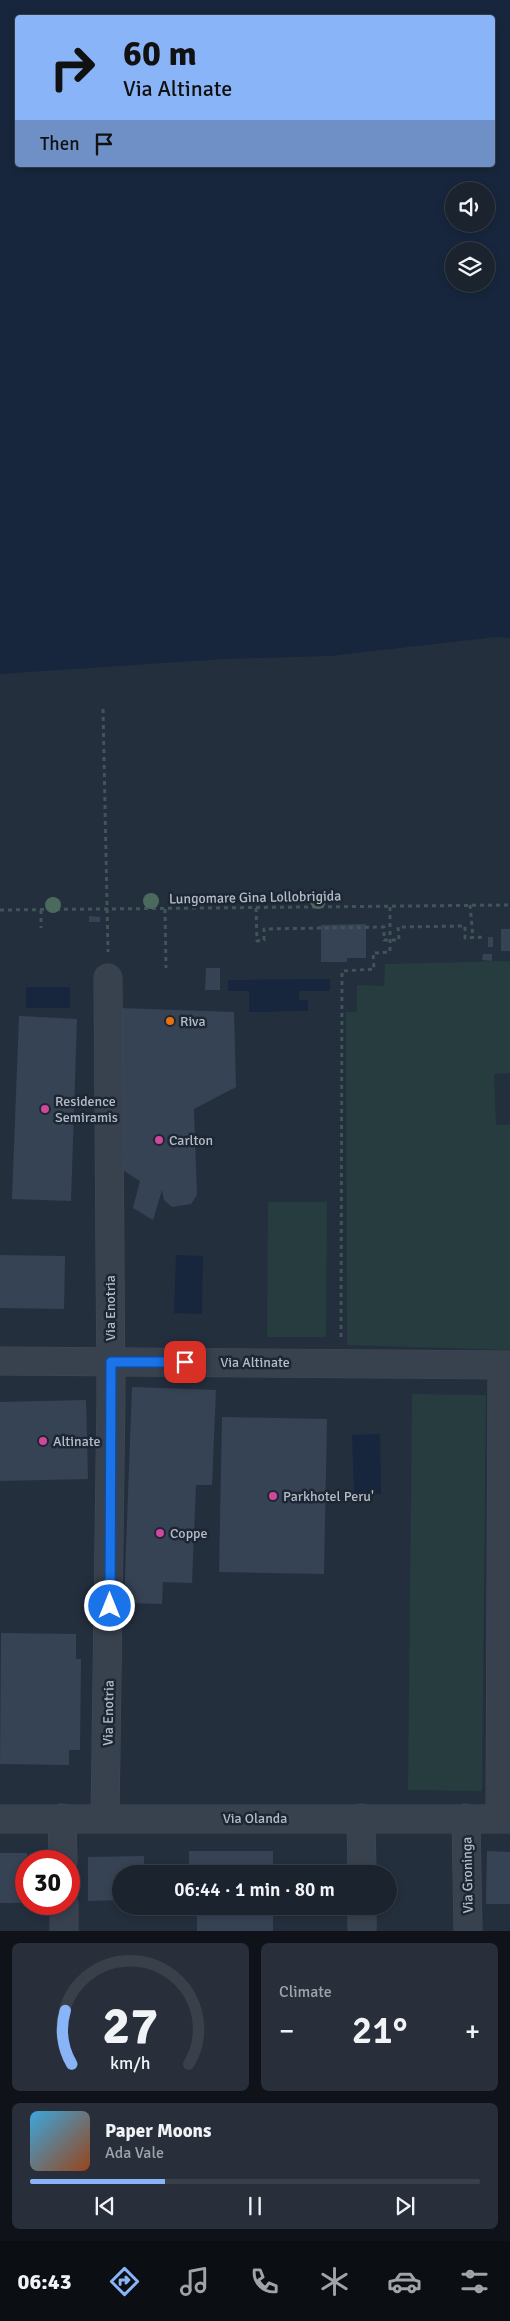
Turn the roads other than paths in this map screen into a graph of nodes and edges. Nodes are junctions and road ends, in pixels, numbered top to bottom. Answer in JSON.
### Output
{"nodes":[{"id":1,"x":108,"y":978,"type":"road end"},
{"id":2,"x":0,"y":1361,"type":"edge"},
{"id":3,"x":111,"y":1362,"type":"junction"},
{"id":4,"x":506,"y":1365,"type":"edge"},
{"id":5,"x":62,"y":1818,"type":"junction"},
{"id":6,"x":105,"y":1818,"type":"junction"},
{"id":7,"x":361,"y":1818,"type":"junction"},
{"id":8,"x":466,"y":1818,"type":"junction"},
{"id":9,"x":505,"y":1818,"type":"edge"},
{"id":10,"x":0,"y":1819,"type":"edge"},
{"id":11,"x":63,"y":1850,"type":"edge"},
{"id":12,"x":362,"y":1865,"type":"edge"},
{"id":13,"x":64,"y":1915,"type":"edge"},
{"id":14,"x":362,"y":1915,"type":"edge"},
{"id":15,"x":64,"y":1931,"type":"edge"},
{"id":16,"x":362,"y":1931,"type":"edge"},
{"id":17,"x":468,"y":1931,"type":"edge"}],
"edges":[{"from":1,"to":3,"type":"street","name":"Via Enotria"},
{"from":2,"to":3,"type":"street","name":"Via Altinate"},
{"from":3,"to":4,"type":"street","name":"Via Altinate"},
{"from":3,"to":6,"type":"street","name":"Via Enotria"},
{"from":4,"to":9,"type":"street"},
{"from":5,"to":6,"type":"street","name":"Via Olanda"},
{"from":5,"to":10,"type":"street","name":"Via Olanda"},
{"from":5,"to":11,"type":"street"},
{"from":6,"to":7,"type":"street","name":"Via Olanda"},
{"from":7,"to":8,"type":"street","name":"Via Olanda"},
{"from":7,"to":12,"type":"street"},
{"from":8,"to":9,"type":"street","name":"Via Olanda"},
{"from":8,"to":17,"type":"street","name":"Via Groninga"},
{"from":13,"to":15,"type":"street"},
{"from":14,"to":16,"type":"street"}]}
